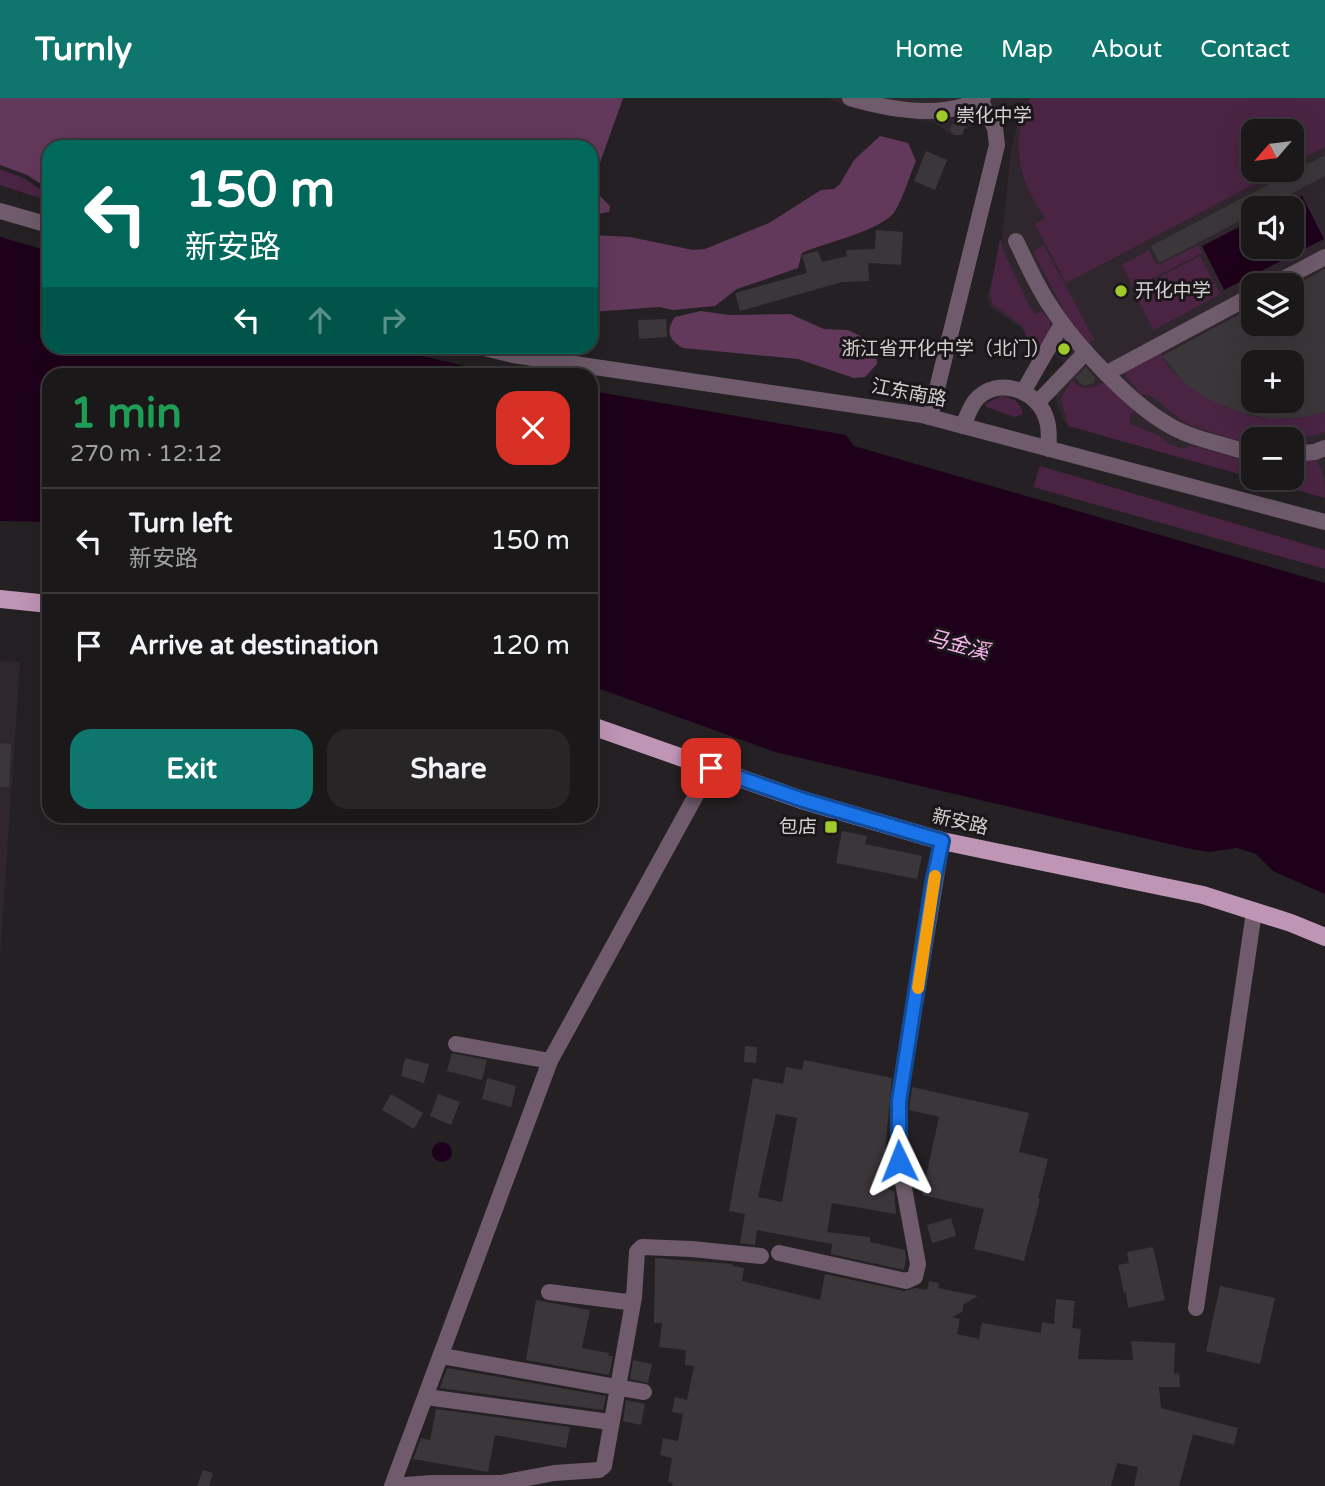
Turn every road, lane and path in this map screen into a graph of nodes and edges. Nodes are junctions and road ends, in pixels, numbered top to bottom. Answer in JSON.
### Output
{"nodes":[{"id":1,"x":850,"y":98,"type":"edge"},
{"id":2,"x":981,"y":99,"type":"edge"},
{"id":3,"x":0,"y":211,"type":"edge"},
{"id":4,"x":42,"y":223,"type":"edge"},
{"id":5,"x":1016,"y":241,"type":"dead end"},
{"id":6,"x":1325,"y":257,"type":"edge"},
{"id":7,"x":1295,"y":273,"type":"edge"},
{"id":8,"x":1241,"y":301,"type":"edge"},
{"id":9,"x":1062,"y":324,"type":"junction"},
{"id":10,"x":1086,"y":352,"type":"junction"},
{"id":11,"x":509,"y":354,"type":"edge"},
{"id":12,"x":1107,"y":373,"type":"junction"},
{"id":13,"x":1023,"y":392,"type":"junction"},
{"id":14,"x":1038,"y":402,"type":"junction"},
{"id":15,"x":930,"y":417,"type":"junction"},
{"id":16,"x":963,"y":426,"type":"junction"},
{"id":17,"x":1325,"y":448,"type":"edge"},
{"id":18,"x":1049,"y":449,"type":"junction"},
{"id":19,"x":1241,"y":450,"type":"edge"},
{"id":20,"x":1304,"y":453,"type":"edge"},
{"id":21,"x":1325,"y":522,"type":"edge"},
{"id":22,"x":0,"y":599,"type":"edge"},
{"id":23,"x":42,"y":603,"type":"edge"},
{"id":24,"x":598,"y":728,"type":"edge"},
{"id":25,"x":711,"y":768,"type":"junction"},
{"id":26,"x":942,"y":841,"type":"junction"},
{"id":27,"x":1254,"y":912,"type":"junction"},
{"id":28,"x":1325,"y":937,"type":"edge"},
{"id":29,"x":456,"y":1044,"type":"dead end"},
{"id":30,"x":550,"y":1061,"type":"junction"},
{"id":31,"x":779,"y":1252,"type":"dead end"},
{"id":32,"x":761,"y":1256,"type":"dead end"},
{"id":33,"x":549,"y":1292,"type":"dead end"},
{"id":34,"x":634,"y":1297,"type":"junction"},
{"id":35,"x":1196,"y":1308,"type":"dead end"},
{"id":36,"x":442,"y":1356,"type":"junction"},
{"id":37,"x":617,"y":1387,"type":"junction"},
{"id":38,"x":644,"y":1392,"type":"dead end"},
{"id":39,"x":426,"y":1397,"type":"junction"},
{"id":40,"x":610,"y":1422,"type":"junction"},
{"id":41,"x":392,"y":1486,"type":"edge"}],
"edges":[{"from":1,"to":2,"type":"street"},
{"from":2,"to":15,"type":"street"},
{"from":3,"to":4,"type":"street"},
{"from":5,"to":9,"type":"street"},
{"from":6,"to":7,"type":"street"},
{"from":8,"to":12,"type":"street"},
{"from":9,"to":10,"type":"street"},
{"from":9,"to":13,"type":"street"},
{"from":10,"to":12,"type":"street"},
{"from":10,"to":14,"type":"street"},
{"from":11,"to":15,"type":"street","name":"江东南路"},
{"from":12,"to":19,"type":"street"},
{"from":13,"to":14,"type":"street"},
{"from":13,"to":16,"type":"street"},
{"from":14,"to":18,"type":"street"},
{"from":15,"to":16,"type":"street","name":"江东南路"},
{"from":16,"to":18,"type":"street","name":"江东南路"},
{"from":17,"to":20,"type":"street"},
{"from":18,"to":21,"type":"street","name":"江东南路"},
{"from":22,"to":23,"type":"main road"},
{"from":24,"to":25,"type":"main road","name":"新安路"},
{"from":25,"to":26,"type":"main road","name":"新安路"},
{"from":25,"to":30,"type":"street"},
{"from":26,"to":27,"type":"main road","name":"新安路"},
{"from":26,"to":31,"type":"street"},
{"from":27,"to":28,"type":"main road","name":"新安路"},
{"from":27,"to":35,"type":"street"},
{"from":29,"to":30,"type":"street"},
{"from":30,"to":36,"type":"street"},
{"from":32,"to":34,"type":"street"},
{"from":33,"to":34,"type":"street"},
{"from":34,"to":37,"type":"street"},
{"from":36,"to":37,"type":"street"},
{"from":36,"to":39,"type":"street"},
{"from":37,"to":38,"type":"street"},
{"from":37,"to":40,"type":"street"},
{"from":39,"to":40,"type":"street"},
{"from":39,"to":41,"type":"street"},
{"from":40,"to":41,"type":"street"}]}
